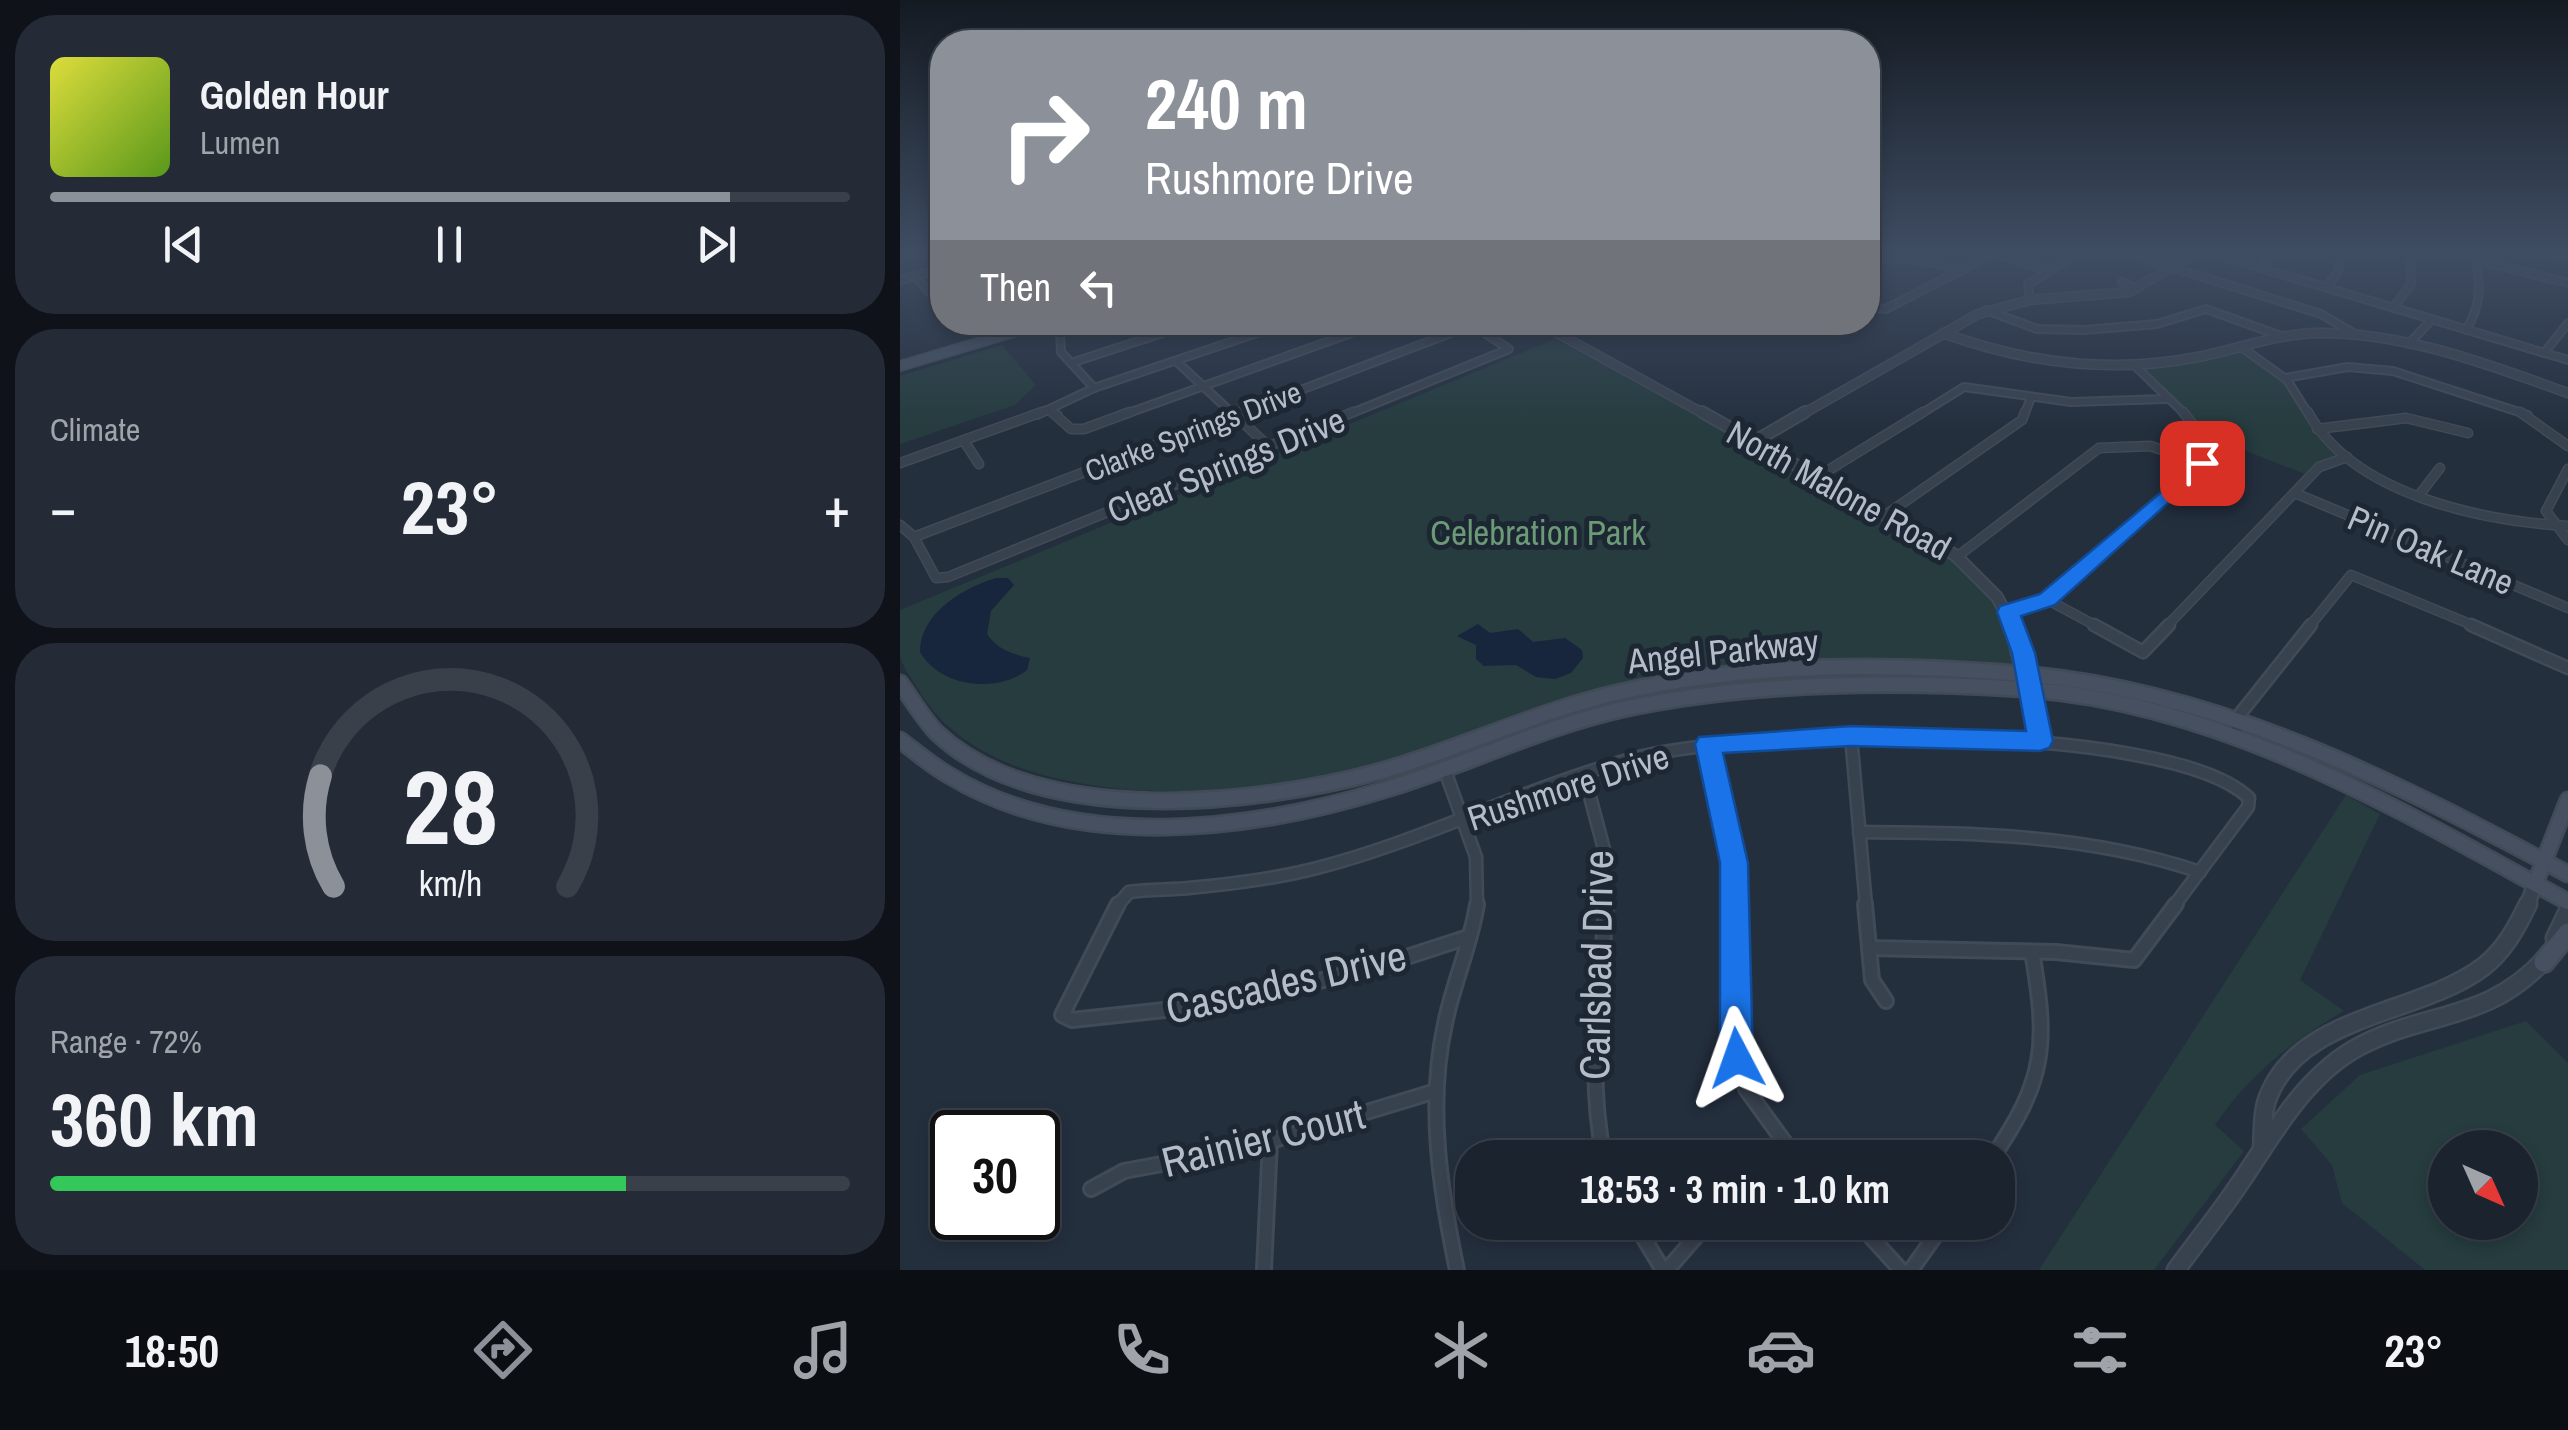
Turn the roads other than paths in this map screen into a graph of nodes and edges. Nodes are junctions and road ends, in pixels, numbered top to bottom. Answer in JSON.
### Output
{"nodes":[{"id":1,"x":1986,"y":310,"type":"joint"},
{"id":2,"x":2202,"y":310,"type":"edge"},
{"id":3,"x":2210,"y":310,"type":"edge"},
{"id":4,"x":2307,"y":310,"type":"edge"},
{"id":5,"x":2399,"y":310,"type":"edge"},
{"id":6,"x":2478,"y":310,"type":"edge"},
{"id":7,"x":2431,"y":320,"type":"junction"},
{"id":8,"x":2568,"y":323,"type":"edge"},
{"id":9,"x":2466,"y":330,"type":"junction"},
{"id":10,"x":1943,"y":333,"type":"junction"},
{"id":11,"x":2355,"y":334,"type":"junction"},
{"id":12,"x":988,"y":335,"type":"edge"},
{"id":13,"x":1001,"y":335,"type":"edge"},
{"id":14,"x":1060,"y":335,"type":"edge"},
{"id":15,"x":1142,"y":335,"type":"edge"},
{"id":16,"x":1156,"y":335,"type":"edge"},
{"id":17,"x":1252,"y":335,"type":"edge"},
{"id":18,"x":1346,"y":335,"type":"edge"},
{"id":19,"x":1441,"y":335,"type":"edge"},
{"id":20,"x":1488,"y":335,"type":"edge"},
{"id":21,"x":1560,"y":335,"type":"edge"},
{"id":22,"x":2281,"y":336,"type":"junction"},
{"id":23,"x":1144,"y":339,"type":"junction"},
{"id":24,"x":2409,"y":344,"type":"junction"},
{"id":25,"x":2240,"y":346,"type":"junction"},
{"id":26,"x":2544,"y":353,"type":"junction"},
{"id":27,"x":2568,"y":360,"type":"edge"},
{"id":28,"x":1176,"y":361,"type":"junction"},
{"id":29,"x":902,"y":362,"type":"edge"},
{"id":30,"x":1071,"y":363,"type":"junction"},
{"id":31,"x":2134,"y":364,"type":"junction"},
{"id":32,"x":2285,"y":378,"type":"junction"},
{"id":33,"x":1203,"y":386,"type":"junction"},
{"id":34,"x":1094,"y":388,"type":"junction"},
{"id":35,"x":2568,"y":394,"type":"edge"},
{"id":36,"x":2031,"y":398,"type":"junction"},
{"id":37,"x":2165,"y":399,"type":"junction"},
{"id":38,"x":1046,"y":410,"type":"junction"},
{"id":39,"x":1234,"y":415,"type":"junction"},
{"id":40,"x":2317,"y":429,"type":"junction"},
{"id":41,"x":2468,"y":433,"type":"dead end"},
{"id":42,"x":964,"y":441,"type":"junction"},
{"id":43,"x":1755,"y":441,"type":"junction"},
{"id":44,"x":2568,"y":446,"type":"edge"},
{"id":45,"x":1269,"y":447,"type":"junction"},
{"id":46,"x":2347,"y":457,"type":"junction"},
{"id":47,"x":900,"y":463,"type":"edge"},
{"id":48,"x":2202,"y":463,"type":"junction"},
{"id":49,"x":979,"y":464,"type":"dead end"},
{"id":50,"x":2440,"y":468,"type":"dead end"},
{"id":51,"x":2568,"y":470,"type":"edge"},
{"id":52,"x":1819,"y":476,"type":"junction"},
{"id":53,"x":2295,"y":493,"type":"junction"},
{"id":54,"x":2420,"y":494,"type":"junction"},
{"id":55,"x":1887,"y":514,"type":"junction"},
{"id":56,"x":900,"y":525,"type":"edge"},
{"id":57,"x":2554,"y":526,"type":"junction"},
{"id":58,"x":2568,"y":526,"type":"edge"},
{"id":59,"x":914,"y":536,"type":"junction"},
{"id":60,"x":2568,"y":540,"type":"edge"},
{"id":61,"x":1958,"y":556,"type":"junction"},
{"id":62,"x":2048,"y":600,"type":"junction"},
{"id":63,"x":2568,"y":608,"type":"edge"},
{"id":64,"x":2008,"y":612,"type":"junction"},
{"id":65,"x":2568,"y":668,"type":"edge"},
{"id":66,"x":900,"y":682,"type":"edge"},
{"id":67,"x":2029,"y":682,"type":"junction"},
{"id":68,"x":2237,"y":726,"type":"junction"},
{"id":69,"x":1851,"y":736,"type":"junction"},
{"id":70,"x":900,"y":740,"type":"edge"},
{"id":71,"x":2040,"y":741,"type":"junction"},
{"id":72,"x":1708,"y":744,"type":"junction"},
{"id":73,"x":1437,"y":752,"type":"junction"},
{"id":74,"x":1444,"y":768,"type":"junction"},
{"id":75,"x":1584,"y":774,"type":"junction"},
{"id":76,"x":2568,"y":800,"type":"edge"},
{"id":77,"x":1465,"y":821,"type":"junction"},
{"id":78,"x":1859,"y":832,"type":"junction"},
{"id":79,"x":2544,"y":862,"type":"junction"},
{"id":80,"x":2200,"y":872,"type":"junction"},
{"id":81,"x":2568,"y":874,"type":"edge"},
{"id":82,"x":2535,"y":884,"type":"junction"},
{"id":83,"x":1126,"y":894,"type":"joint"},
{"id":84,"x":2568,"y":902,"type":"edge"},
{"id":85,"x":2568,"y":911,"type":"edge"},
{"id":86,"x":2568,"y":933,"type":"edge"},
{"id":87,"x":1468,"y":937,"type":"junction"},
{"id":88,"x":1869,"y":948,"type":"junction"},
{"id":89,"x":2032,"y":952,"type":"junction"},
{"id":90,"x":2139,"y":956,"type":"joint"},
{"id":91,"x":2544,"y":962,"type":"junction"},
{"id":92,"x":1886,"y":1002,"type":"dead end"},
{"id":93,"x":2369,"y":1018,"type":"junction"},
{"id":94,"x":2382,"y":1039,"type":"junction"},
{"id":95,"x":1436,"y":1091,"type":"junction"},
{"id":96,"x":1600,"y":1140,"type":"edge"},
{"id":97,"x":1779,"y":1140,"type":"edge"},
{"id":98,"x":2005,"y":1140,"type":"edge"},
{"id":99,"x":1270,"y":1141,"type":"junction"},
{"id":100,"x":2262,"y":1150,"type":"junction"},
{"id":101,"x":1091,"y":1189,"type":"dead end"},
{"id":102,"x":1646,"y":1240,"type":"edge"},
{"id":103,"x":1692,"y":1240,"type":"edge"},
{"id":104,"x":1874,"y":1240,"type":"edge"},
{"id":105,"x":1933,"y":1240,"type":"edge"},
{"id":106,"x":1264,"y":1270,"type":"edge"},
{"id":107,"x":1457,"y":1270,"type":"edge"},
{"id":108,"x":1665,"y":1270,"type":"edge"},
{"id":109,"x":1901,"y":1270,"type":"edge"},
{"id":110,"x":1911,"y":1270,"type":"edge"},
{"id":111,"x":2176,"y":1270,"type":"edge"}],
"edges":[{"from":1,"to":2,"type":"street"},
{"from":1,"to":10,"type":"street"},
{"from":3,"to":22,"type":"street"},
{"from":4,"to":11,"type":"street"},
{"from":5,"to":7,"type":"street"},
{"from":6,"to":9,"type":"street"},
{"from":7,"to":9,"type":"street"},
{"from":7,"to":24,"type":"street"},
{"from":8,"to":26,"type":"street"},
{"from":9,"to":26,"type":"street"},
{"from":10,"to":31,"type":"street"},
{"from":10,"to":43,"type":"street"},
{"from":11,"to":22,"type":"street"},
{"from":11,"to":24,"type":"street"},
{"from":12,"to":29,"type":"main road"},
{"from":13,"to":29,"type":"main road"},
{"from":14,"to":30,"type":"street"},
{"from":15,"to":23,"type":"street"},
{"from":16,"to":23,"type":"street"},
{"from":17,"to":28,"type":"street"},
{"from":18,"to":33,"type":"street"},
{"from":19,"to":39,"type":"street","name":"Clarke Springs Drive"},
{"from":20,"to":45,"type":"street","name":"Clear Springs Drive"},
{"from":21,"to":43,"type":"street","name":"North Malone Road"},
{"from":22,"to":25,"type":"street"},
{"from":23,"to":30,"type":"street"},
{"from":24,"to":35,"type":"street"},
{"from":25,"to":31,"type":"street"},
{"from":25,"to":32,"type":"street"},
{"from":26,"to":27,"type":"street"},
{"from":28,"to":33,"type":"street"},
{"from":28,"to":34,"type":"street"},
{"from":30,"to":34,"type":"street"},
{"from":31,"to":37,"type":"street"},
{"from":32,"to":40,"type":"street"},
{"from":32,"to":44,"type":"street"},
{"from":33,"to":38,"type":"street"},
{"from":33,"to":39,"type":"street"},
{"from":34,"to":38,"type":"street"},
{"from":36,"to":37,"type":"street"},
{"from":36,"to":52,"type":"street"},
{"from":36,"to":55,"type":"street"},
{"from":37,"to":48,"type":"street"},
{"from":38,"to":42,"type":"street"},
{"from":39,"to":45,"type":"street"},
{"from":39,"to":59,"type":"street","name":"Clarke Springs Drive"},
{"from":40,"to":41,"type":"street"},
{"from":40,"to":46,"type":"street"},
{"from":42,"to":47,"type":"street"},
{"from":42,"to":49,"type":"street"},
{"from":43,"to":52,"type":"street","name":"North Malone Road"},
{"from":45,"to":59,"type":"street","name":"Clear Springs Drive"},
{"from":46,"to":53,"type":"street"},
{"from":46,"to":54,"type":"street"},
{"from":48,"to":61,"type":"street"},
{"from":48,"to":62,"type":"street"},
{"from":50,"to":54,"type":"street"},
{"from":51,"to":57,"type":"street"},
{"from":52,"to":55,"type":"street","name":"North Malone Road"},
{"from":53,"to":62,"type":"street"},
{"from":53,"to":63,"type":"street","name":"Pin Oak Lane"},
{"from":54,"to":57,"type":"street"},
{"from":55,"to":61,"type":"street","name":"North Malone Road"},
{"from":56,"to":59,"type":"street"},
{"from":57,"to":58,"type":"street"},
{"from":57,"to":60,"type":"street"},
{"from":61,"to":64,"type":"street","name":"North Malone Road"},
{"from":62,"to":64,"type":"street"},
{"from":64,"to":67,"type":"street","name":"North Malone Road"},
{"from":65,"to":68,"type":"street"},
{"from":66,"to":73,"type":"main road","name":"Angel Parkway"},
{"from":67,"to":68,"type":"main road","name":"Angel Parkway"},
{"from":67,"to":71,"type":"street","name":"North Malone Road"},
{"from":67,"to":73,"type":"main road","name":"Angel Parkway"},
{"from":67,"to":74,"type":"main road","name":"Angel Parkway"},
{"from":68,"to":79,"type":"main road","name":"Angel Parkway"},
{"from":68,"to":82,"type":"main road","name":"Angel Parkway"},
{"from":69,"to":71,"type":"street","name":"Rushmore Drive"},
{"from":69,"to":72,"type":"street","name":"Rushmore Drive"},
{"from":69,"to":78,"type":"street"},
{"from":70,"to":74,"type":"main road","name":"Angel Parkway"},
{"from":71,"to":80,"type":"street","name":"Rushmore Drive"},
{"from":72,"to":75,"type":"street","name":"Rushmore Drive"},
{"from":72,"to":97,"type":"street"},
{"from":73,"to":74,"type":"main road"},
{"from":74,"to":77,"type":"street"},
{"from":75,"to":77,"type":"street","name":"Rushmore Drive"},
{"from":75,"to":96,"type":"street","name":"Carlsbad Drive"},
{"from":76,"to":79,"type":"main road"},
{"from":77,"to":83,"type":"street","name":"Rushmore Drive"},
{"from":77,"to":87,"type":"street"},
{"from":78,"to":80,"type":"street"},
{"from":78,"to":88,"type":"street"},
{"from":79,"to":81,"type":"main road","name":"Angel Parkway"},
{"from":79,"to":82,"type":"main road"},
{"from":80,"to":90,"type":"street"},
{"from":82,"to":84,"type":"main road","name":"Angel Parkway"},
{"from":82,"to":93,"type":"street"},
{"from":83,"to":87,"type":"street","name":"Cascades Drive"},
{"from":85,"to":91,"type":"street"},
{"from":86,"to":91,"type":"main road"},
{"from":87,"to":95,"type":"street"},
{"from":88,"to":89,"type":"street"},
{"from":88,"to":92,"type":"street"},
{"from":89,"to":90,"type":"street"},
{"from":89,"to":98,"type":"street"},
{"from":91,"to":94,"type":"street"},
{"from":93,"to":94,"type":"street"},
{"from":93,"to":100,"type":"street"},
{"from":94,"to":100,"type":"street"},
{"from":95,"to":99,"type":"street","name":"Rainier Court"},
{"from":95,"to":107,"type":"street"},
{"from":99,"to":101,"type":"street","name":"Rainier Court"},
{"from":99,"to":106,"type":"street"},
{"from":100,"to":111,"type":"street"},
{"from":102,"to":108,"type":"street"},
{"from":103,"to":108,"type":"street"},
{"from":104,"to":109,"type":"street"},
{"from":105,"to":110,"type":"street"}]}
